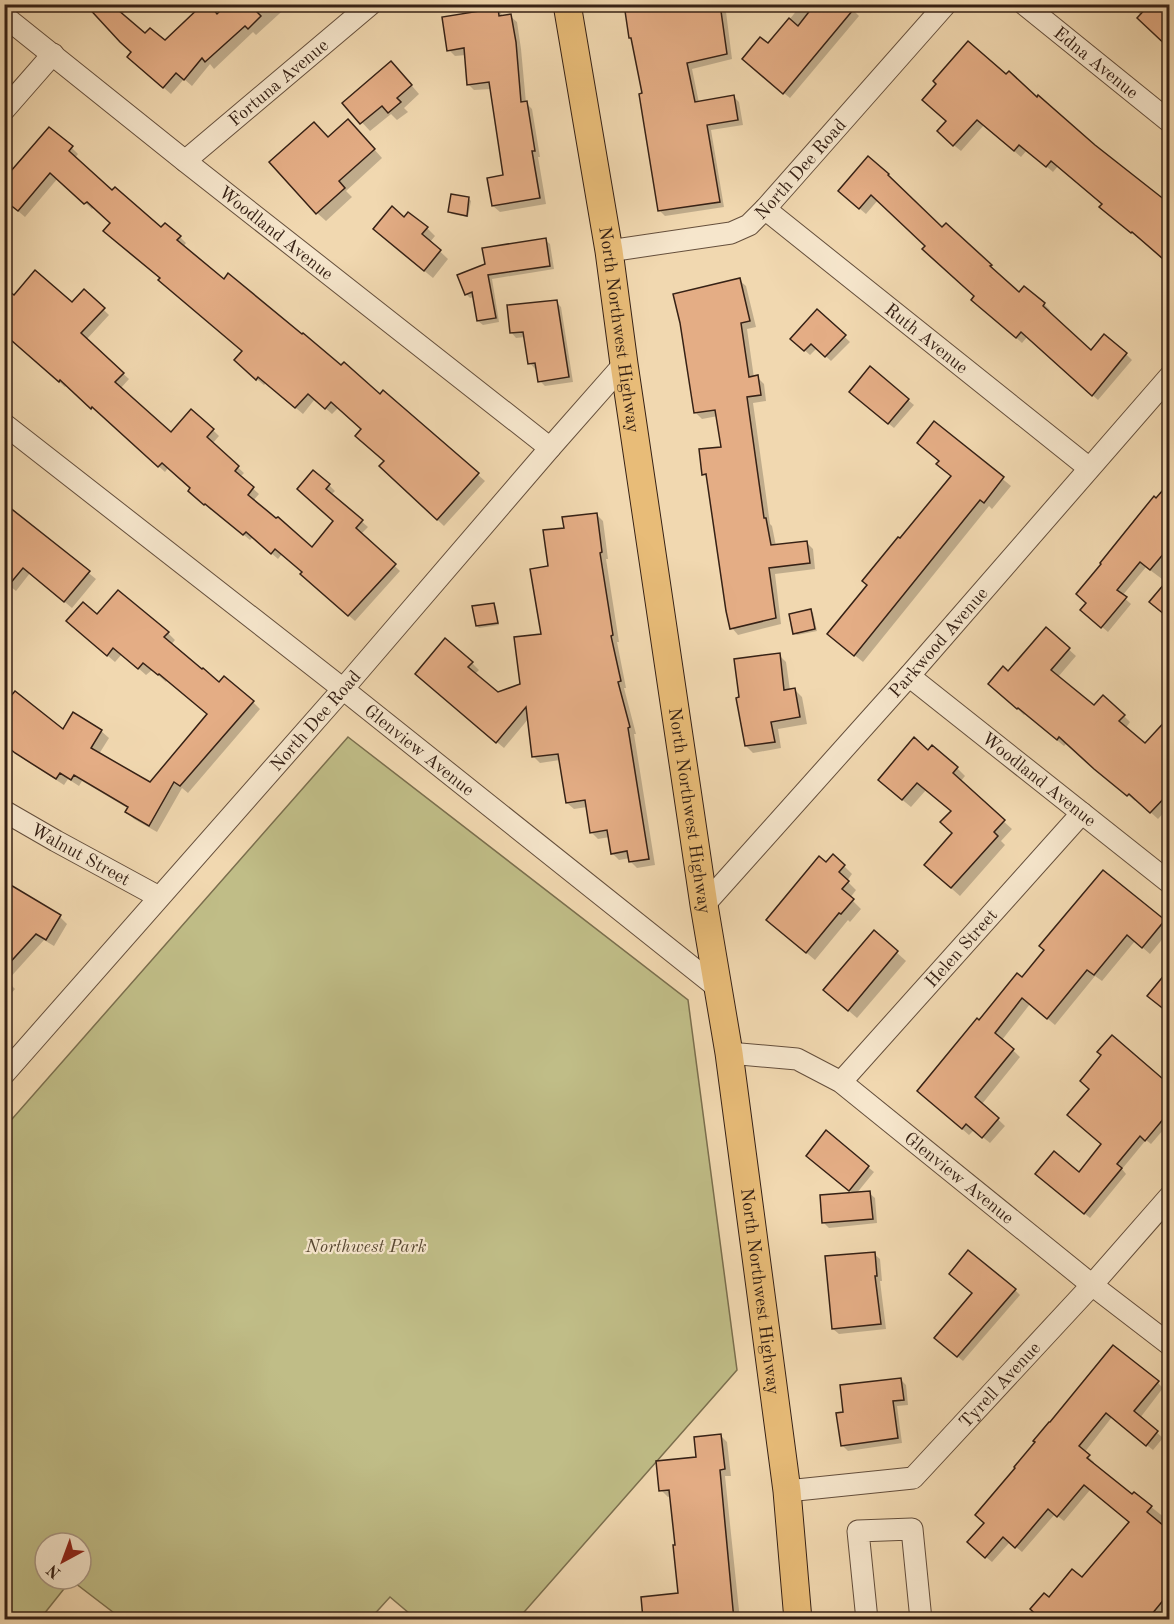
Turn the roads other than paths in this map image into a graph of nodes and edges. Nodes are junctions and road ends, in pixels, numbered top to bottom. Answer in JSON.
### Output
{"nodes":[{"id":1,"x":371,"y":4,"type":"edge"},
{"id":2,"x":567,"y":4,"type":"edge"},
{"id":3,"x":946,"y":4,"type":"edge"},
{"id":4,"x":1024,"y":4,"type":"edge"},
{"id":5,"x":4,"y":16,"type":"edge"},
{"id":6,"x":53,"y":54,"type":"junction"},
{"id":7,"x":4,"y":110,"type":"edge"},
{"id":8,"x":1170,"y":122,"type":"edge"},
{"id":9,"x":186,"y":161,"type":"junction"},
{"id":10,"x":765,"y":208,"type":"junction"},
{"id":11,"x":609,"y":251,"type":"junction"},
{"id":12,"x":624,"y":364,"type":"junction"},
{"id":13,"x":1170,"y":376,"type":"edge"},
{"id":14,"x":4,"y":424,"type":"edge"},
{"id":15,"x":550,"y":448,"type":"junction"},
{"id":16,"x":1089,"y":468,"type":"junction"},
{"id":17,"x":909,"y":676,"type":"junction"},
{"id":18,"x":343,"y":689,"type":"junction"},
{"id":19,"x":4,"y":811,"type":"edge"},
{"id":20,"x":1082,"y":813,"type":"junction"},
{"id":21,"x":1170,"y":883,"type":"edge"},
{"id":22,"x":159,"y":897,"type":"junction"},
{"id":23,"x":704,"y":905,"type":"junction"},
{"id":24,"x":718,"y":988,"type":"junction"},
{"id":25,"x":729,"y":1053,"type":"junction"},
{"id":26,"x":4,"y":1074,"type":"edge"},
{"id":27,"x":841,"y":1082,"type":"junction"},
{"id":28,"x":1170,"y":1196,"type":"edge"},
{"id":29,"x":1092,"y":1286,"type":"junction"},
{"id":30,"x":1170,"y":1345,"type":"edge"},
{"id":31,"x":787,"y":1491,"type":"junction"},
{"id":32,"x":798,"y":1620,"type":"edge"},
{"id":33,"x":867,"y":1620,"type":"edge"},
{"id":34,"x":921,"y":1620,"type":"edge"}],
"edges":[{"from":1,"to":9,"type":"street","name":"Fortuna Avenue"},
{"from":2,"to":11,"type":"main road","name":"North Northwest Highway"},
{"from":3,"to":10,"type":"street","name":"North Dee Road"},
{"from":4,"to":8,"type":"street","name":"Edna Avenue"},
{"from":5,"to":6,"type":"street","name":"Woodland Avenue"},
{"from":6,"to":7,"type":"street"},
{"from":6,"to":9,"type":"street","name":"Woodland Avenue"},
{"from":9,"to":15,"type":"street","name":"Woodland Avenue"},
{"from":10,"to":11,"type":"street","name":"North Dee Road"},
{"from":10,"to":16,"type":"street","name":"Ruth Avenue"},
{"from":11,"to":12,"type":"main road","name":"North Northwest Highway"},
{"from":12,"to":15,"type":"street","name":"North Dee Road"},
{"from":12,"to":23,"type":"main road","name":"North Northwest Highway"},
{"from":13,"to":16,"type":"street","name":"Parkwood Avenue"},
{"from":14,"to":18,"type":"street","name":"Glenview Avenue"},
{"from":15,"to":18,"type":"street","name":"North Dee Road"},
{"from":16,"to":17,"type":"street","name":"Parkwood Avenue"},
{"from":17,"to":20,"type":"street","name":"Woodland Avenue"},
{"from":17,"to":23,"type":"street","name":"Parkwood Avenue"},
{"from":18,"to":22,"type":"street","name":"North Dee Road"},
{"from":18,"to":24,"type":"street","name":"Glenview Avenue"},
{"from":19,"to":22,"type":"street","name":"Walnut Street"},
{"from":20,"to":21,"type":"street","name":"Woodland Avenue"},
{"from":20,"to":27,"type":"street","name":"Helen Street"},
{"from":22,"to":26,"type":"street","name":"North Dee Road"},
{"from":23,"to":24,"type":"main road","name":"North Northwest Highway"},
{"from":24,"to":25,"type":"main road","name":"North Northwest Highway"},
{"from":25,"to":27,"type":"street","name":"Glenview Avenue"},
{"from":25,"to":31,"type":"main road","name":"North Northwest Highway"},
{"from":27,"to":29,"type":"street","name":"Glenview Avenue"},
{"from":28,"to":29,"type":"street","name":"Tyrell Avenue"},
{"from":29,"to":30,"type":"street","name":"Glenview Avenue"},
{"from":29,"to":31,"type":"street","name":"Tyrell Avenue"},
{"from":31,"to":32,"type":"main road","name":"North Northwest Highway"},
{"from":33,"to":34,"type":"street"}]}
